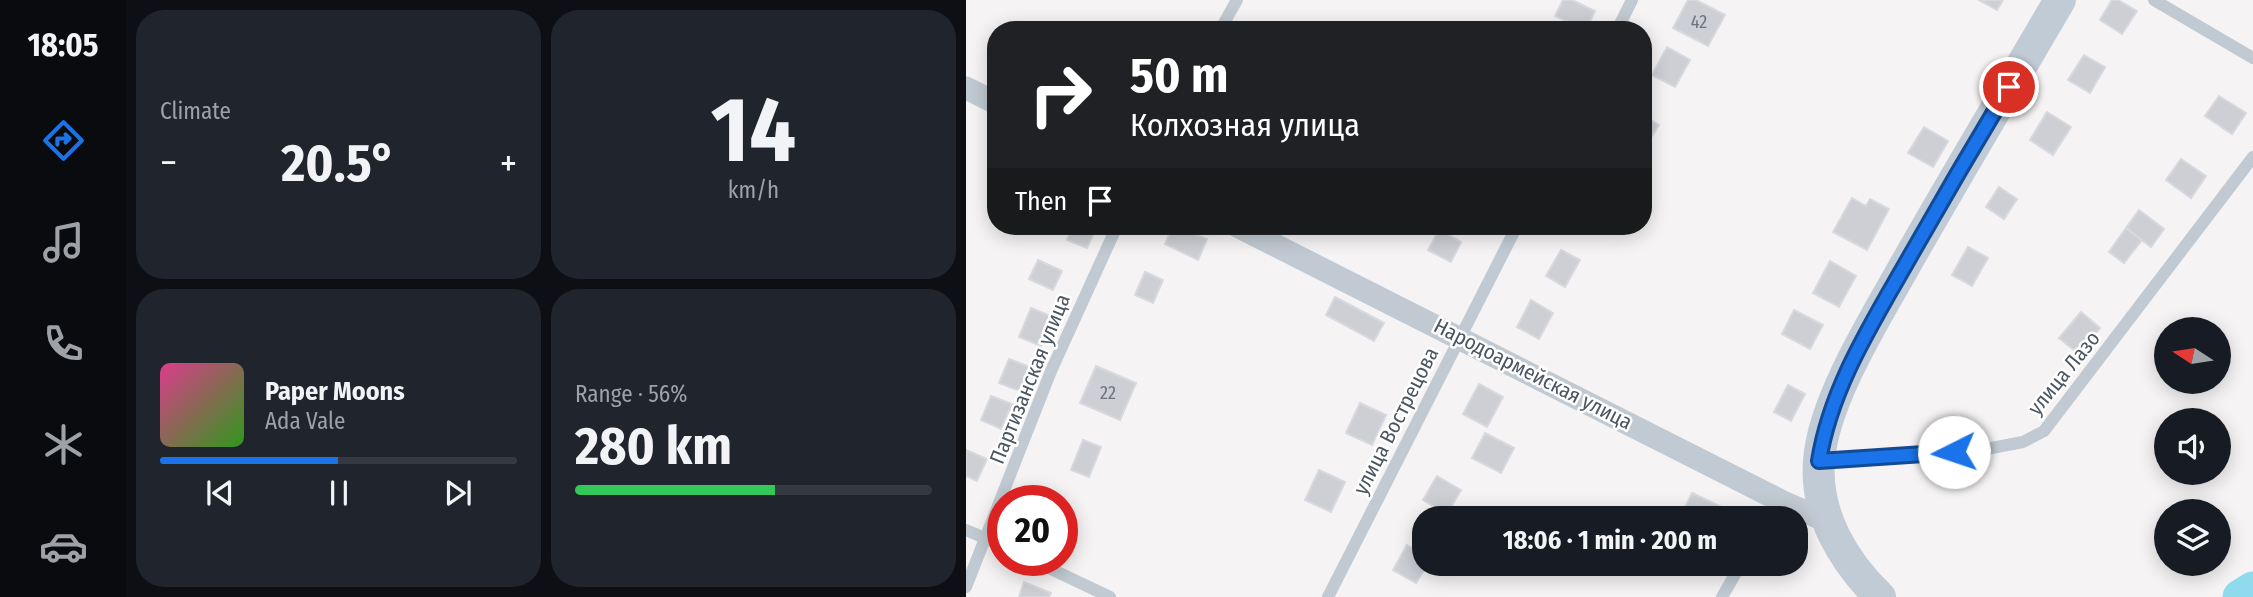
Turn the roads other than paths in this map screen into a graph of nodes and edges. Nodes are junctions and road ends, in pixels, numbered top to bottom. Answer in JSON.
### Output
{"nodes":[{"id":1,"x":1237,"y":0,"type":"edge"},
{"id":2,"x":1632,"y":0,"type":"edge"},
{"id":3,"x":2060,"y":0,"type":"edge"},
{"id":4,"x":2154,"y":0,"type":"edge"},
{"id":5,"x":1225,"y":21,"type":"edge"},
{"id":6,"x":1622,"y":21,"type":"edge"},
{"id":7,"x":2253,"y":58,"type":"edge"},
{"id":8,"x":966,"y":88,"type":"edge"},
{"id":9,"x":987,"y":98,"type":"edge"},
{"id":10,"x":2253,"y":157,"type":"edge"},
{"id":11,"x":1113,"y":235,"type":"edge"},
{"id":12,"x":1255,"y":235,"type":"edge"},
{"id":13,"x":1512,"y":235,"type":"edge"},
{"id":14,"x":1460,"y":337,"type":"junction"},
{"id":15,"x":1821,"y":449,"type":"junction"},
{"id":16,"x":1007,"y":485,"type":"edge"},
{"id":17,"x":1771,"y":506,"type":"edge"},
{"id":18,"x":1808,"y":517,"type":"edge"},
{"id":19,"x":1829,"y":522,"type":"junction"},
{"id":20,"x":966,"y":530,"type":"edge"},
{"id":21,"x":987,"y":539,"type":"joint"},
{"id":22,"x":1066,"y":576,"type":"edge"},
{"id":23,"x":1734,"y":576,"type":"edge"},
{"id":24,"x":966,"y":587,"type":"edge"},
{"id":25,"x":1110,"y":597,"type":"edge"},
{"id":26,"x":1328,"y":597,"type":"edge"},
{"id":27,"x":1722,"y":597,"type":"edge"},
{"id":28,"x":1880,"y":597,"type":"edge"}],
"edges":[{"from":1,"to":5,"type":"lane"},
{"from":2,"to":6,"type":"lane"},
{"from":3,"to":15,"type":"street"},
{"from":4,"to":7,"type":"lane"},
{"from":8,"to":9,"type":"street"},
{"from":10,"to":15,"type":"lane","name":"улица Лазо"},
{"from":11,"to":16,"type":"lane","name":"Партизанская улица"},
{"from":12,"to":14,"type":"street","name":"Народоармейская улица"},
{"from":13,"to":14,"type":"lane","name":"улица Вострецова"},
{"from":14,"to":17,"type":"street","name":"Народоармейская улица"},
{"from":14,"to":26,"type":"lane","name":"улица Вострецова"},
{"from":15,"to":19,"type":"street"},
{"from":18,"to":19,"type":"street","name":"Народоармейская улица"},
{"from":19,"to":28,"type":"street"},
{"from":20,"to":21,"type":"lane"},
{"from":21,"to":24,"type":"lane","name":"Партизанская улица"},
{"from":22,"to":25,"type":"lane"},
{"from":23,"to":27,"type":"lane"}]}
